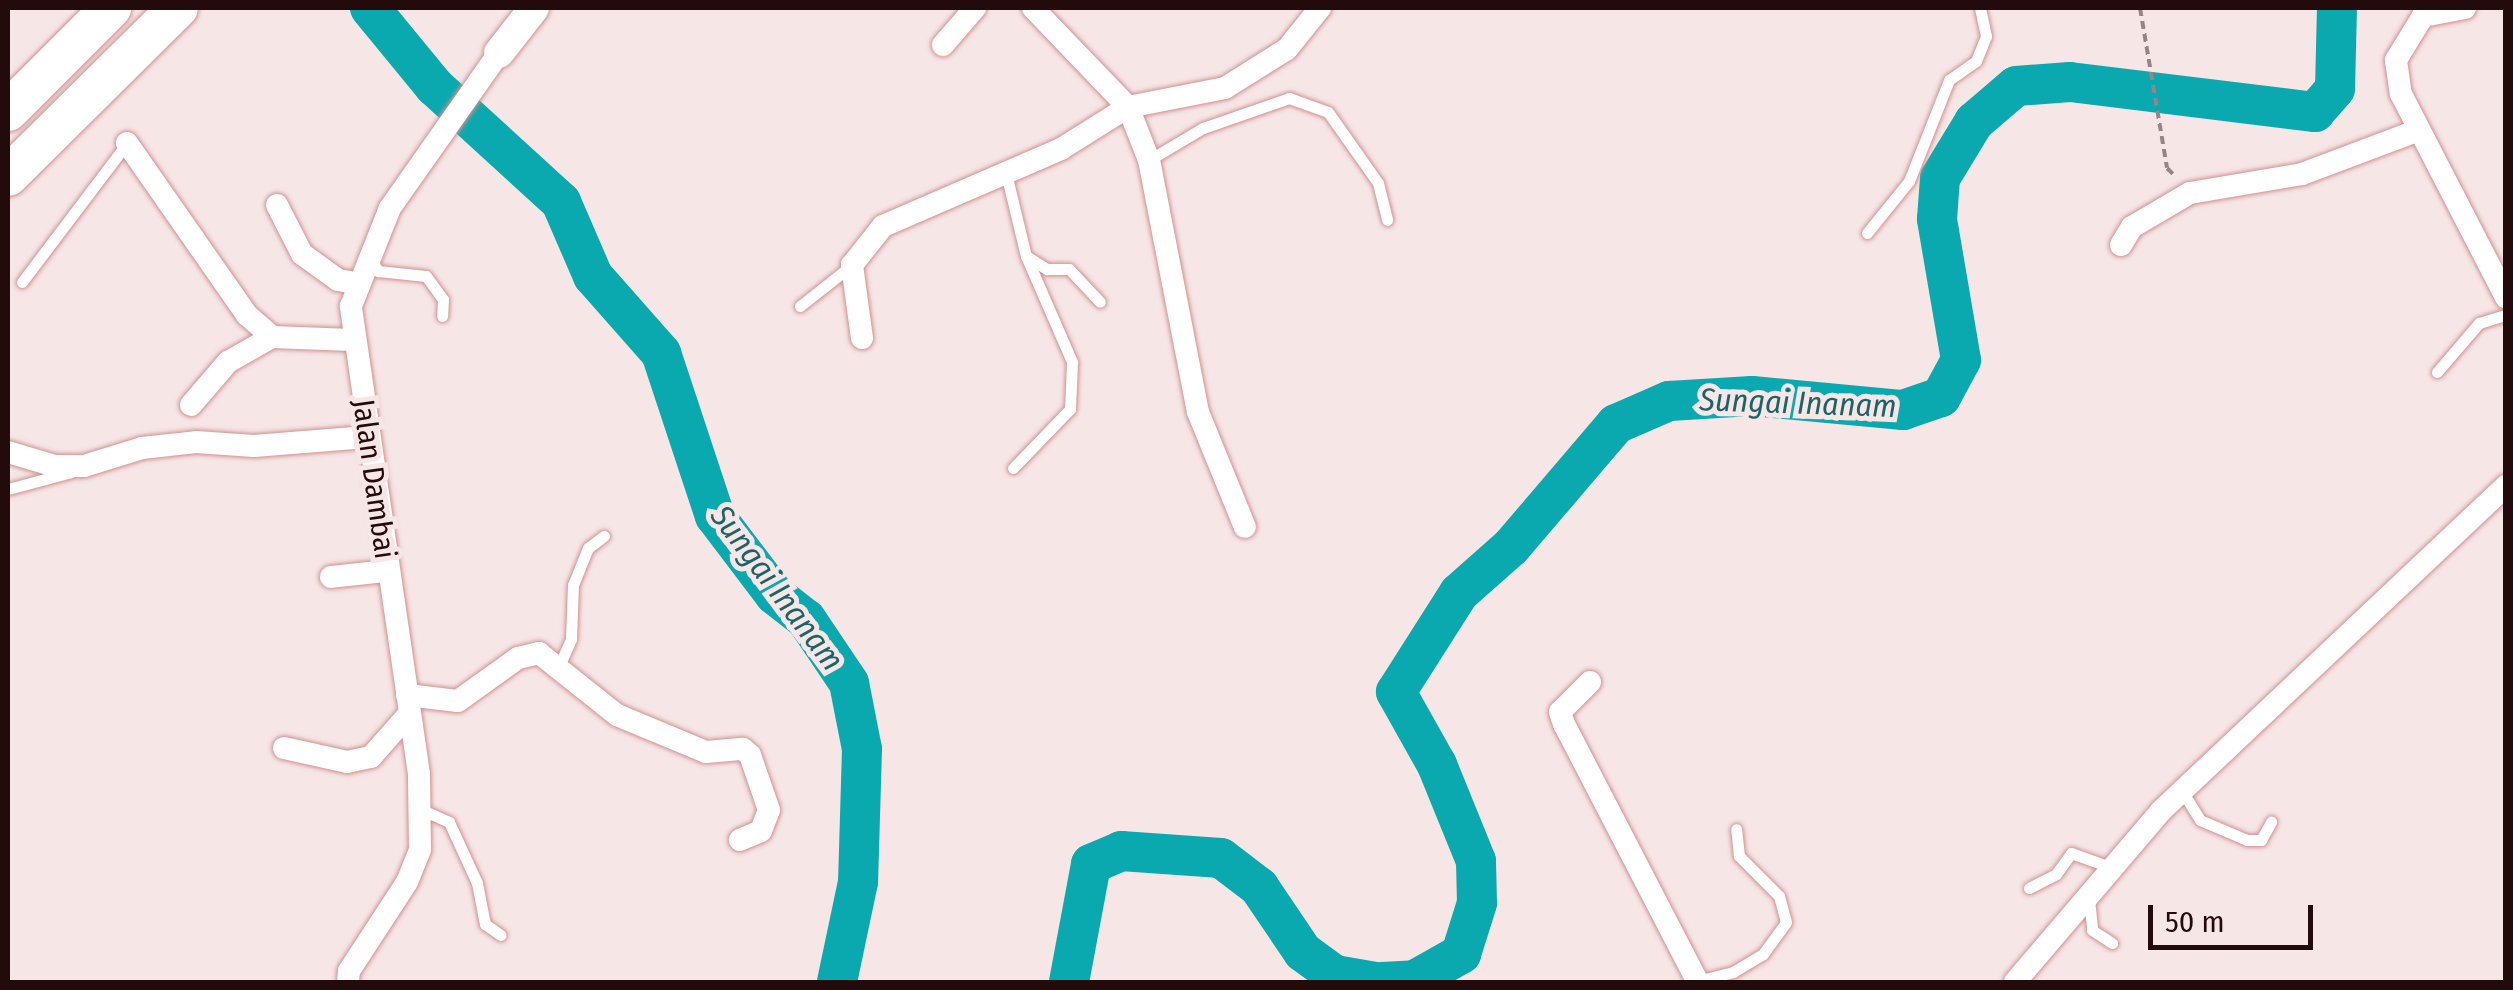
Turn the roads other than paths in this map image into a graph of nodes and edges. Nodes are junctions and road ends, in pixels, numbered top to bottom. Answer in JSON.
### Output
{"nodes":[{"id":1,"x":112,"y":8,"type":"edge"},
{"id":2,"x":178,"y":8,"type":"edge"},
{"id":3,"x":534,"y":8,"type":"edge"},
{"id":4,"x":975,"y":8,"type":"edge"},
{"id":5,"x":1034,"y":8,"type":"edge"},
{"id":6,"x":1320,"y":8,"type":"edge"},
{"id":7,"x":1980,"y":8,"type":"edge"},
{"id":8,"x":2465,"y":8,"type":"edge"},
{"id":9,"x":944,"y":45,"type":"dead end"},
{"id":10,"x":499,"y":54,"type":"joint"},
{"id":11,"x":1128,"y":107,"type":"junction"},
{"id":12,"x":8,"y":111,"type":"edge"},
{"id":13,"x":2420,"y":130,"type":"junction"},
{"id":14,"x":127,"y":143,"type":"joint"},
{"id":15,"x":1149,"y":160,"type":"junction"},
{"id":16,"x":1006,"y":174,"type":"junction"},
{"id":17,"x":8,"y":176,"type":"edge"},
{"id":18,"x":277,"y":205,"type":"dead end"},
{"id":19,"x":1387,"y":220,"type":"dead end"},
{"id":20,"x":1867,"y":234,"type":"dead end"},
{"id":21,"x":2122,"y":245,"type":"dead end"},
{"id":22,"x":368,"y":252,"type":"junction"},
{"id":23,"x":1026,"y":256,"type":"junction"},
{"id":24,"x":852,"y":265,"type":"junction"},
{"id":25,"x":22,"y":282,"type":"dead end"},
{"id":26,"x":355,"y":283,"type":"junction"},
{"id":27,"x":2506,"y":296,"type":"edge"},
{"id":28,"x":1100,"y":302,"type":"dead end"},
{"id":29,"x":800,"y":306,"type":"dead end"},
{"id":30,"x":2506,"y":315,"type":"edge"},
{"id":31,"x":442,"y":316,"type":"dead end"},
{"id":32,"x":272,"y":337,"type":"junction"},
{"id":33,"x":862,"y":338,"type":"dead end"},
{"id":34,"x":352,"y":340,"type":"junction"},
{"id":35,"x":2438,"y":372,"type":"dead end"},
{"id":36,"x":190,"y":405,"type":"dead end"},
{"id":37,"x":367,"y":437,"type":"junction"},
{"id":38,"x":8,"y":452,"type":"edge"},
{"id":39,"x":84,"y":466,"type":"junction"},
{"id":40,"x":1013,"y":468,"type":"dead end"},
{"id":41,"x":2506,"y":486,"type":"edge"},
{"id":42,"x":8,"y":489,"type":"edge"},
{"id":43,"x":1245,"y":526,"type":"dead end"},
{"id":44,"x":604,"y":536,"type":"dead end"},
{"id":45,"x":386,"y":571,"type":"junction"},
{"id":46,"x":331,"y":577,"type":"dead end"},
{"id":47,"x":560,"y":664,"type":"junction"},
{"id":48,"x":1590,"y":682,"type":"dead end"},
{"id":49,"x":408,"y":705,"type":"junction"},
{"id":50,"x":284,"y":748,"type":"dead end"},
{"id":51,"x":2182,"y":791,"type":"junction"},
{"id":52,"x":420,"y":809,"type":"junction"},
{"id":53,"x":2271,"y":822,"type":"dead end"},
{"id":54,"x":1736,"y":829,"type":"dead end"},
{"id":55,"x":740,"y":840,"type":"dead end"},
{"id":56,"x":2113,"y":868,"type":"junction"},
{"id":57,"x":2030,"y":888,"type":"dead end"},
{"id":58,"x":2089,"y":899,"type":"junction"},
{"id":59,"x":501,"y":935,"type":"dead end"},
{"id":60,"x":2112,"y":943,"type":"dead end"},
{"id":61,"x":343,"y":979,"type":"edge"},
{"id":62,"x":1698,"y":982,"type":"edge"},
{"id":63,"x":2016,"y":982,"type":"edge"}],
"edges":[{"from":1,"to":12,"type":"highway"},
{"from":2,"to":17,"type":"highway"},
{"from":3,"to":10,"type":"street","name":"Jalan Dambai"},
{"from":4,"to":9,"type":"street"},
{"from":5,"to":11,"type":"street"},
{"from":6,"to":11,"type":"street"},
{"from":7,"to":20,"type":"lane"},
{"from":8,"to":13,"type":"street"},
{"from":10,"to":22,"type":"street","name":"Jalan Dambai"},
{"from":11,"to":15,"type":"street"},
{"from":11,"to":16,"type":"street"},
{"from":13,"to":21,"type":"street"},
{"from":13,"to":27,"type":"street"},
{"from":14,"to":25,"type":"lane"},
{"from":14,"to":32,"type":"street"},
{"from":15,"to":19,"type":"lane"},
{"from":15,"to":43,"type":"street"},
{"from":16,"to":23,"type":"lane"},
{"from":16,"to":24,"type":"street"},
{"from":18,"to":26,"type":"street"},
{"from":22,"to":26,"type":"street","name":"Jalan Dambai"},
{"from":22,"to":31,"type":"lane"},
{"from":23,"to":28,"type":"lane"},
{"from":23,"to":40,"type":"lane"},
{"from":24,"to":29,"type":"lane"},
{"from":24,"to":33,"type":"street"},
{"from":26,"to":34,"type":"street","name":"Jalan Dambai"},
{"from":30,"to":35,"type":"lane"},
{"from":32,"to":34,"type":"street"},
{"from":32,"to":36,"type":"street"},
{"from":34,"to":37,"type":"street","name":"Jalan Dambai"},
{"from":37,"to":39,"type":"street"},
{"from":37,"to":45,"type":"street","name":"Jalan Dambai"},
{"from":38,"to":39,"type":"street"},
{"from":39,"to":42,"type":"lane"},
{"from":41,"to":51,"type":"street"},
{"from":44,"to":47,"type":"lane"},
{"from":45,"to":46,"type":"street"},
{"from":45,"to":49,"type":"street","name":"Jalan Dambai"},
{"from":47,"to":49,"type":"street"},
{"from":47,"to":55,"type":"street"},
{"from":48,"to":62,"type":"street"},
{"from":49,"to":50,"type":"street"},
{"from":49,"to":52,"type":"street","name":"Jalan Dambai"},
{"from":51,"to":53,"type":"lane"},
{"from":51,"to":56,"type":"street"},
{"from":52,"to":59,"type":"lane"},
{"from":52,"to":61,"type":"street","name":"Jalan Dambai"},
{"from":54,"to":62,"type":"lane"},
{"from":56,"to":57,"type":"lane"},
{"from":56,"to":58,"type":"street"},
{"from":58,"to":60,"type":"lane"},
{"from":58,"to":63,"type":"street"}]}
